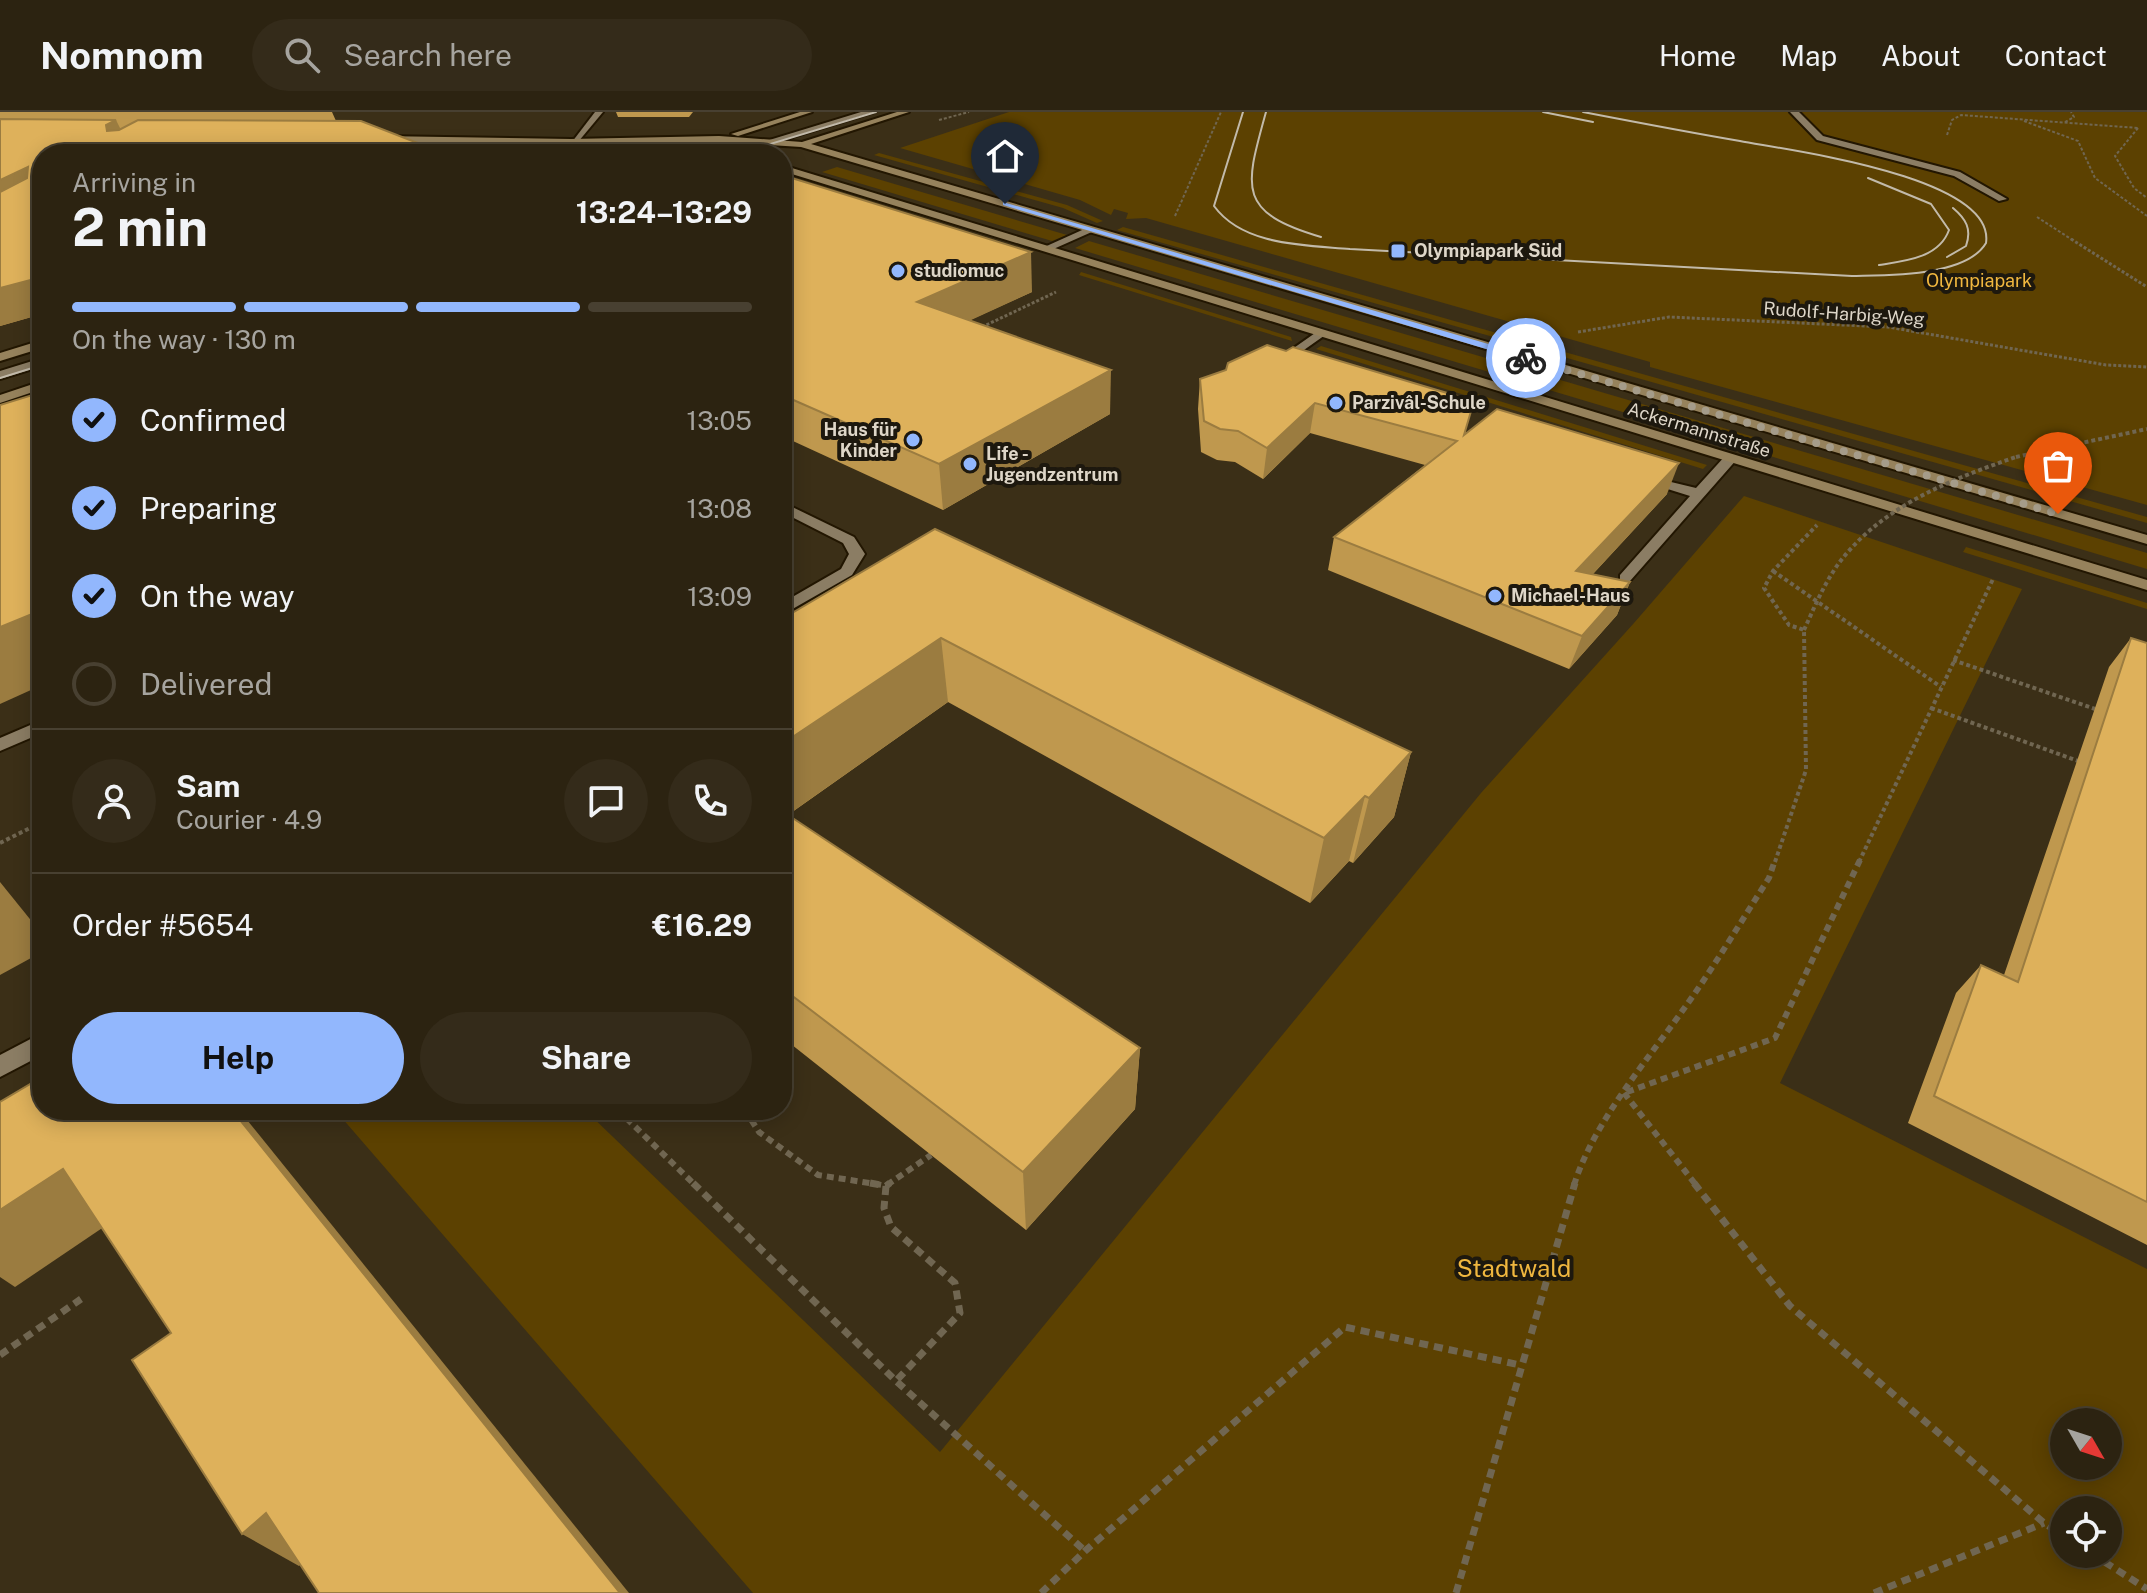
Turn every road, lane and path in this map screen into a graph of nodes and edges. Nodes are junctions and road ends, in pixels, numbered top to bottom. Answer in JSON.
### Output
{"nodes":[{"id":1,"x":599,"y":112,"type":"edge"},
{"id":2,"x":808,"y":112,"type":"edge"},
{"id":3,"x":870,"y":112,"type":"edge"},
{"id":4,"x":905,"y":112,"type":"edge"},
{"id":5,"x":1221,"y":112,"type":"edge"},
{"id":6,"x":1794,"y":112,"type":"edge"},
{"id":7,"x":2071,"y":112,"type":"edge"},
{"id":8,"x":2018,"y":119,"type":"junction"},
{"id":9,"x":2064,"y":122,"type":"junction"},
{"id":10,"x":374,"y":139,"type":"edge"},
{"id":11,"x":719,"y":139,"type":"junction"},
{"id":12,"x":575,"y":140,"type":"junction"},
{"id":13,"x":773,"y":141,"type":"junction"},
{"id":14,"x":608,"y":144,"type":"edge"},
{"id":15,"x":702,"y":144,"type":"edge"},
{"id":16,"x":763,"y":144,"type":"edge"},
{"id":17,"x":802,"y":144,"type":"junction"},
{"id":18,"x":792,"y":147,"type":"edge"},
{"id":19,"x":1936,"y":168,"type":"junction"},
{"id":20,"x":792,"y":171,"type":"edge"},
{"id":21,"x":2147,"y":198,"type":"edge"},
{"id":22,"x":2002,"y":199,"type":"joint"},
{"id":23,"x":2147,"y":216,"type":"edge"},
{"id":24,"x":1172,"y":224,"type":"dead end"},
{"id":25,"x":1091,"y":229,"type":"junction"},
{"id":26,"x":1045,"y":249,"type":"junction"},
{"id":27,"x":1068,"y":286,"type":"dead end"},
{"id":28,"x":2147,"y":287,"type":"edge"},
{"id":29,"x":1322,"y":333,"type":"junction"},
{"id":30,"x":1566,"y":333,"type":"dead end"},
{"id":31,"x":969,"y":334,"type":"edge"},
{"id":32,"x":32,"y":347,"type":"edge"},
{"id":33,"x":0,"y":357,"type":"edge"},
{"id":34,"x":32,"y":365,"type":"edge"},
{"id":35,"x":2147,"y":367,"type":"edge"},
{"id":36,"x":1312,"y":372,"type":"edge"},
{"id":37,"x":0,"y":375,"type":"edge"},
{"id":38,"x":32,"y":388,"type":"edge"},
{"id":39,"x":0,"y":399,"type":"edge"},
{"id":40,"x":2147,"y":429,"type":"edge"},
{"id":41,"x":1731,"y":458,"type":"junction"},
{"id":42,"x":1640,"y":476,"type":"edge"},
{"id":43,"x":1700,"y":494,"type":"junction"},
{"id":44,"x":792,"y":511,"type":"edge"},
{"id":45,"x":1826,"y":516,"type":"dead end"},
{"id":46,"x":2147,"y":540,"type":"edge"},
{"id":47,"x":1997,"y":570,"type":"dead end"},
{"id":48,"x":1773,"y":571,"type":"junction"},
{"id":49,"x":1625,"y":578,"type":"edge"},
{"id":50,"x":2147,"y":585,"type":"edge"},
{"id":51,"x":792,"y":604,"type":"edge"},
{"id":52,"x":1804,"y":630,"type":"junction"},
{"id":53,"x":1953,"y":660,"type":"junction"},
{"id":54,"x":1941,"y":687,"type":"junction"},
{"id":55,"x":1931,"y":708,"type":"junction"},
{"id":56,"x":2095,"y":709,"type":"dead end"},
{"id":57,"x":32,"y":731,"type":"edge"},
{"id":58,"x":0,"y":745,"type":"edge"},
{"id":59,"x":2078,"y":761,"type":"dead end"},
{"id":60,"x":32,"y":827,"type":"edge"},
{"id":61,"x":0,"y":843,"type":"edge"},
{"id":62,"x":32,"y":1049,"type":"edge"},
{"id":63,"x":0,"y":1067,"type":"edge"},
{"id":64,"x":1624,"y":1093,"type":"junction"},
{"id":65,"x":628,"y":1120,"type":"edge"},
{"id":66,"x":751,"y":1120,"type":"edge"},
{"id":67,"x":931,"y":1155,"type":"edge"},
{"id":68,"x":886,"y":1186,"type":"junction"},
{"id":69,"x":81,"y":1299,"type":"dead end"},
{"id":70,"x":0,"y":1355,"type":"edge"},
{"id":71,"x":1520,"y":1365,"type":"junction"},
{"id":72,"x":896,"y":1381,"type":"junction"},
{"id":73,"x":2044,"y":1523,"type":"junction"},
{"id":74,"x":2050,"y":1527,"type":"edge"},
{"id":75,"x":1085,"y":1551,"type":"junction"},
{"id":76,"x":2114,"y":1568,"type":"edge"},
{"id":77,"x":2147,"y":1589,"type":"edge"},
{"id":78,"x":1041,"y":1593,"type":"edge"},
{"id":79,"x":1456,"y":1593,"type":"edge"},
{"id":80,"x":1874,"y":1593,"type":"edge"}],
"edges":[{"from":1,"to":12,"type":"street"},
{"from":2,"to":11,"type":"main road"},
{"from":3,"to":13,"type":"street"},
{"from":4,"to":17,"type":"main road"},
{"from":5,"to":24,"type":"path"},
{"from":6,"to":19,"type":"street"},
{"from":7,"to":9,"type":"path"},
{"from":8,"to":9,"type":"path"},
{"from":8,"to":19,"type":"path"},
{"from":8,"to":23,"type":"path"},
{"from":9,"to":21,"type":"path"},
{"from":10,"to":12,"type":"main road"},
{"from":11,"to":12,"type":"main road"},
{"from":11,"to":13,"type":"main road","name":"Ackermannstraße"},
{"from":11,"to":15,"type":"main road"},
{"from":12,"to":14,"type":"main road"},
{"from":13,"to":16,"type":"street"},
{"from":13,"to":17,"type":"main road","name":"Ackermannstraße"},
{"from":17,"to":18,"type":"main road"},
{"from":17,"to":25,"type":"main road","name":"Ackermannstraße"},
{"from":19,"to":22,"type":"street"},
{"from":20,"to":26,"type":"main road","name":"Ackermannstraße"},
{"from":22,"to":28,"type":"path"},
{"from":25,"to":26,"type":"street"},
{"from":25,"to":46,"type":"main road","name":"Ackermannstraße"},
{"from":26,"to":29,"type":"main road","name":"Ackermannstraße"},
{"from":27,"to":31,"type":"path"},
{"from":29,"to":36,"type":"street"},
{"from":29,"to":41,"type":"main road","name":"Ackermannstraße"},
{"from":30,"to":35,"type":"path","name":"Rudolf-Harbig-Weg"},
{"from":32,"to":33,"type":"main road"},
{"from":34,"to":37,"type":"street"},
{"from":38,"to":39,"type":"main road"},
{"from":40,"to":52,"type":"path","bridge":true},
{"from":41,"to":43,"type":"street"},
{"from":41,"to":50,"type":"main road","name":"Ackermannstraße"},
{"from":42,"to":43,"type":"street"},
{"from":43,"to":49,"type":"street"},
{"from":44,"to":51,"type":"street"},
{"from":45,"to":48,"type":"path"},
{"from":47,"to":53,"type":"path"},
{"from":48,"to":52,"type":"path"},
{"from":48,"to":54,"type":"path"},
{"from":52,"to":64,"type":"path"},
{"from":53,"to":54,"type":"path"},
{"from":53,"to":56,"type":"path"},
{"from":54,"to":55,"type":"path"},
{"from":55,"to":59,"type":"path"},
{"from":55,"to":64,"type":"path"},
{"from":57,"to":58,"type":"street"},
{"from":60,"to":61,"type":"path"},
{"from":62,"to":63,"type":"street"},
{"from":64,"to":71,"type":"path"},
{"from":64,"to":73,"type":"path"},
{"from":65,"to":72,"type":"path"},
{"from":66,"to":68,"type":"path"},
{"from":67,"to":68,"type":"path"},
{"from":68,"to":72,"type":"path"},
{"from":69,"to":70,"type":"path"},
{"from":71,"to":75,"type":"path"},
{"from":71,"to":79,"type":"path"},
{"from":72,"to":75,"type":"path"},
{"from":73,"to":74,"type":"path"},
{"from":73,"to":80,"type":"path"},
{"from":75,"to":78,"type":"path"},
{"from":76,"to":77,"type":"path"}]}
